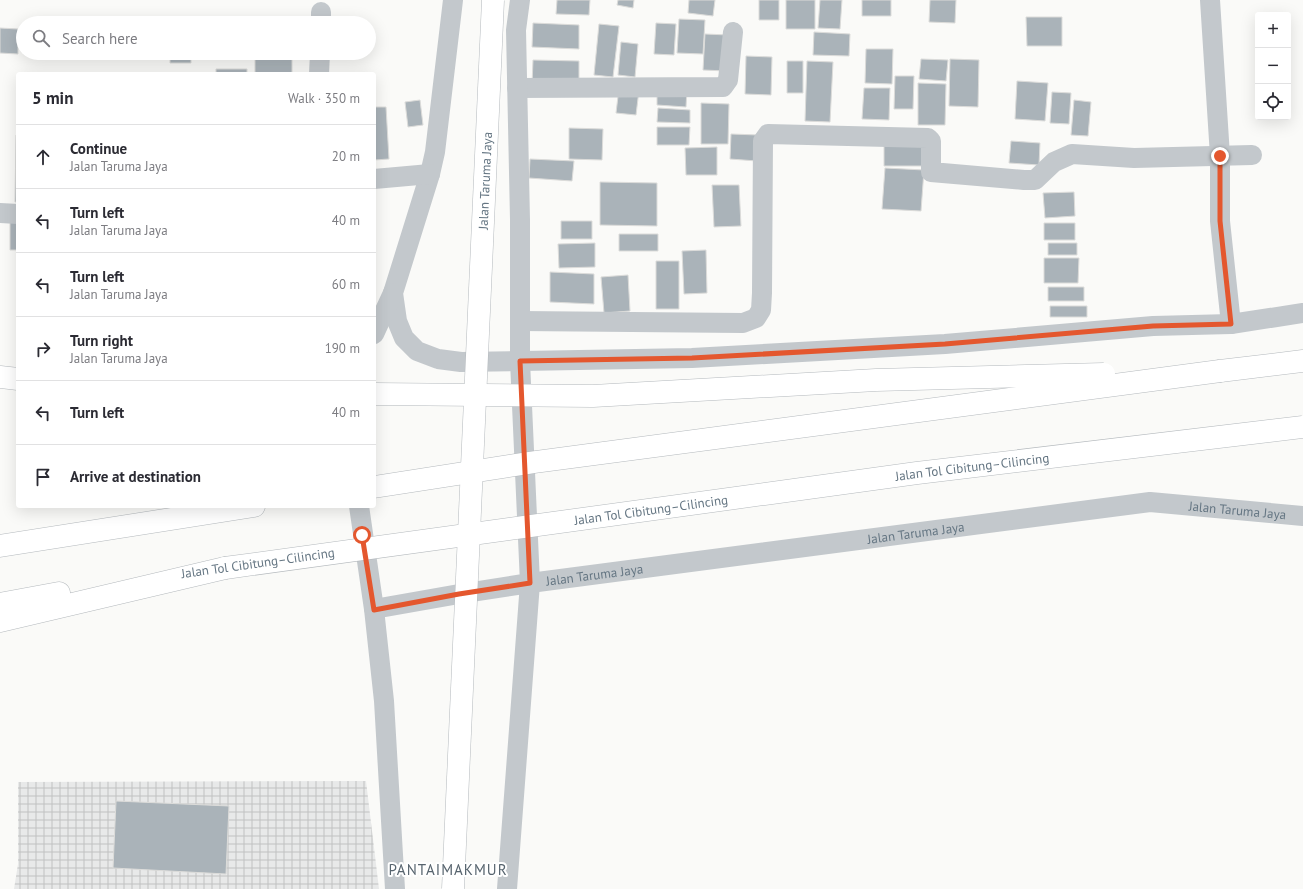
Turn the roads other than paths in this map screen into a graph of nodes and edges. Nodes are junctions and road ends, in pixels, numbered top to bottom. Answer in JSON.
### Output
{"nodes":[{"id":1,"x":453,"y":0,"type":"edge"},
{"id":2,"x":494,"y":0,"type":"edge"},
{"id":3,"x":520,"y":0,"type":"edge"},
{"id":4,"x":1210,"y":0,"type":"edge"},
{"id":5,"x":733,"y":32,"type":"dead end"},
{"id":6,"x":320,"y":60,"type":"edge"},
{"id":7,"x":319,"y":72,"type":"edge"},
{"id":8,"x":517,"y":88,"type":"junction"},
{"id":9,"x":1252,"y":155,"type":"dead end"},
{"id":10,"x":1220,"y":156,"type":"junction"},
{"id":11,"x":430,"y":174,"type":"junction"},
{"id":12,"x":376,"y":179,"type":"edge"},
{"id":13,"x":0,"y":213,"type":"edge"},
{"id":14,"x":16,"y":214,"type":"edge"},
{"id":15,"x":393,"y":293,"type":"junction"},
{"id":16,"x":1303,"y":313,"type":"edge"},
{"id":17,"x":520,"y":320,"type":"junction"},
{"id":18,"x":1231,"y":324,"type":"junction"},
{"id":19,"x":376,"y":330,"type":"edge"},
{"id":20,"x":520,"y":361,"type":"junction"},
{"id":21,"x":1303,"y":361,"type":"edge"},
{"id":22,"x":1220,"y":371,"type":"junction"},
{"id":23,"x":0,"y":377,"type":"edge"},
{"id":24,"x":16,"y":379,"type":"edge"},
{"id":25,"x":376,"y":394,"type":"edge"},
{"id":26,"x":1303,"y":427,"type":"edge"},
{"id":27,"x":376,"y":487,"type":"edge"},
{"id":28,"x":241,"y":508,"type":"edge"},
{"id":29,"x":359,"y":508,"type":"edge"},
{"id":30,"x":1303,"y":516,"type":"edge"},
{"id":31,"x":0,"y":546,"type":"edge"},
{"id":32,"x":225,"y":568,"type":"junction"},
{"id":33,"x":530,"y":583,"type":"junction"},
{"id":34,"x":0,"y":604,"type":"edge"},
{"id":35,"x":374,"y":610,"type":"junction"},
{"id":36,"x":0,"y":621,"type":"edge"},
{"id":37,"x":395,"y":889,"type":"edge"},
{"id":38,"x":453,"y":889,"type":"edge"},
{"id":39,"x":507,"y":889,"type":"edge"}],
"edges":[{"from":1,"to":11,"type":"street"},
{"from":2,"to":38,"type":"main road","name":"Jalan Taruma Jaya","bridge":true},
{"from":3,"to":8,"type":"street","name":"Jalan Taruma Jaya"},
{"from":4,"to":10,"type":"street"},
{"from":5,"to":8,"type":"street"},
{"from":6,"to":7,"type":"street"},
{"from":8,"to":17,"type":"street","name":"Jalan Taruma Jaya"},
{"from":9,"to":10,"type":"street"},
{"from":10,"to":17,"type":"street"},
{"from":10,"to":18,"type":"street"},
{"from":11,"to":12,"type":"street"},
{"from":11,"to":15,"type":"street"},
{"from":13,"to":14,"type":"street"},
{"from":15,"to":19,"type":"street"},
{"from":15,"to":20,"type":"street"},
{"from":16,"to":18,"type":"street"},
{"from":17,"to":20,"type":"street","name":"Jalan Taruma Jaya"},
{"from":18,"to":20,"type":"street"},
{"from":20,"to":33,"type":"street","name":"Jalan Taruma Jaya"},
{"from":21,"to":22,"type":"main road"},
{"from":22,"to":25,"type":"main road","bridge":true},
{"from":22,"to":27,"type":"main road","bridge":true},
{"from":23,"to":24,"type":"main road"},
{"from":26,"to":32,"type":"main road","name":"Jalan Tol Cibitung–Cilincing","bridge":true},
{"from":28,"to":31,"type":"main road"},
{"from":29,"to":35,"type":"street"},
{"from":30,"to":33,"type":"street","name":"Jalan Taruma Jaya"},
{"from":32,"to":34,"type":"main road","name":"Jalan Tol Cibitung–Cilincing"},
{"from":32,"to":36,"type":"main road"},
{"from":33,"to":35,"type":"street","name":"Jalan Taruma Jaya"},
{"from":33,"to":39,"type":"street","name":"Jalan Taruma Jaya"},
{"from":35,"to":37,"type":"street"}]}
